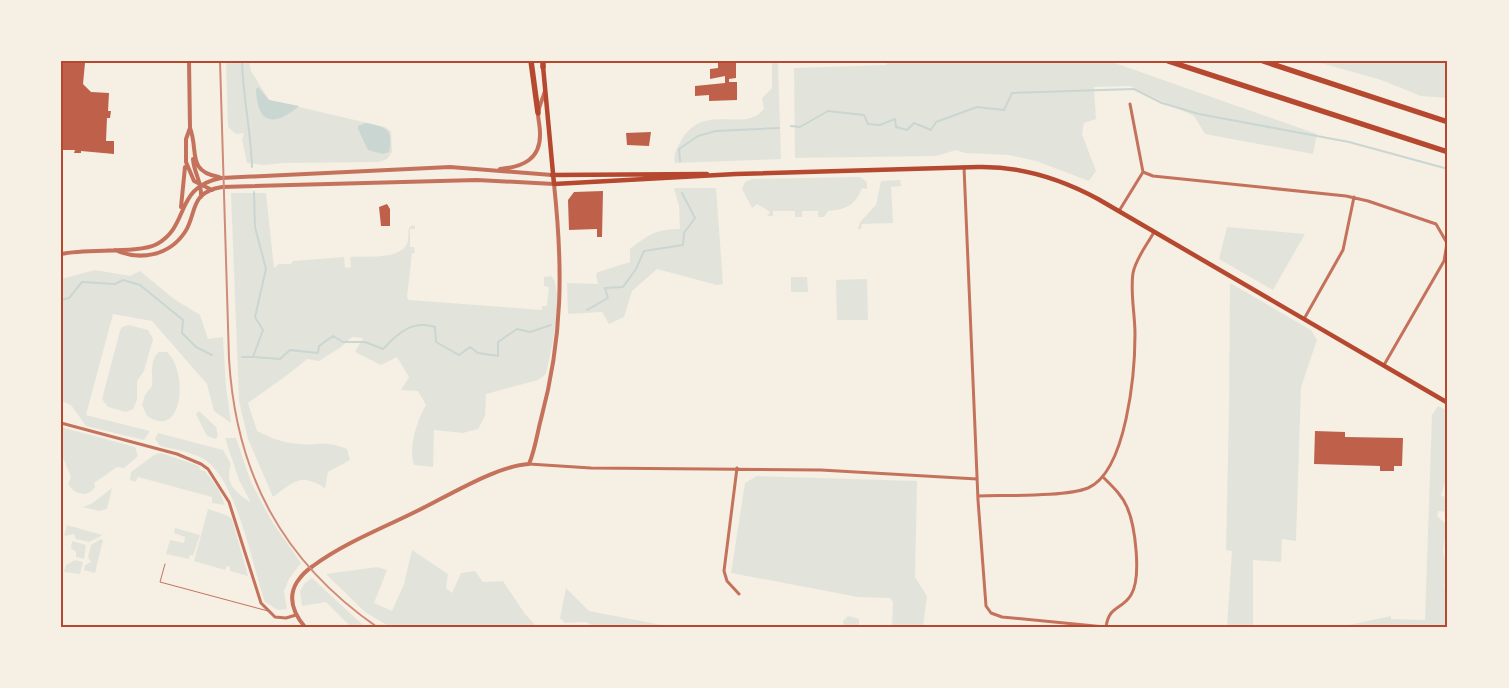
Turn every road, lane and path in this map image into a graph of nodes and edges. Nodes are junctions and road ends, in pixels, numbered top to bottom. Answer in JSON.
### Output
{"nodes":[{"id":1,"x":189,"y":61,"type":"edge"},
{"id":2,"x":531,"y":61,"type":"edge"},
{"id":3,"x":1168,"y":61,"type":"edge"},
{"id":4,"x":1263,"y":61,"type":"edge"},
{"id":5,"x":543,"y":63,"type":"edge"},
{"id":6,"x":545,"y":90,"type":"junction"},
{"id":7,"x":1130,"y":104,"type":"dead end"},
{"id":8,"x":538,"y":113,"type":"junction"},
{"id":9,"x":1448,"y":122,"type":"edge"},
{"id":10,"x":190,"y":128,"type":"junction"},
{"id":11,"x":1448,"y":152,"type":"edge"},
{"id":12,"x":193,"y":157,"type":"junction"},
{"id":13,"x":186,"y":162,"type":"junction"},
{"id":14,"x":964,"y":167,"type":"junction"},
{"id":15,"x":490,"y":170,"type":"junction"},
{"id":16,"x":1143,"y":172,"type":"junction"},
{"id":17,"x":736,"y":174,"type":"junction"},
{"id":18,"x":552,"y":175,"type":"junction"},
{"id":19,"x":221,"y":178,"type":"junction"},
{"id":20,"x":554,"y":184,"type":"junction"},
{"id":21,"x":202,"y":185,"type":"junction"},
{"id":22,"x":212,"y":190,"type":"junction"},
{"id":23,"x":201,"y":197,"type":"junction"},
{"id":24,"x":1354,"y":197,"type":"junction"},
{"id":25,"x":181,"y":210,"type":"junction"},
{"id":26,"x":1119,"y":212,"type":"junction"},
{"id":27,"x":1154,"y":232,"type":"junction"},
{"id":28,"x":115,"y":250,"type":"junction"},
{"id":29,"x":61,"y":254,"type":"edge"},
{"id":30,"x":1304,"y":319,"type":"junction"},
{"id":31,"x":1384,"y":365,"type":"junction"},
{"id":32,"x":1448,"y":403,"type":"edge"},
{"id":33,"x":61,"y":423,"type":"edge"},
{"id":34,"x":529,"y":464,"type":"junction"},
{"id":35,"x":737,"y":468,"type":"junction"},
{"id":36,"x":1103,"y":477,"type":"junction"},
{"id":37,"x":978,"y":479,"type":"junction"},
{"id":38,"x":978,"y":496,"type":"junction"},
{"id":39,"x":165,"y":564,"type":"dead end"},
{"id":40,"x":739,"y":594,"type":"dead end"},
{"id":41,"x":269,"y":612,"type":"junction"},
{"id":42,"x":296,"y":615,"type":"junction"},
{"id":43,"x":305,"y":627,"type":"edge"},
{"id":44,"x":1106,"y":627,"type":"edge"}],
"edges":[{"from":1,"to":10,"type":"street"},
{"from":2,"to":8,"type":"highway"},
{"from":3,"to":11,"type":"highway"},
{"from":4,"to":9,"type":"highway"},
{"from":5,"to":6,"type":"main road"},
{"from":6,"to":8,"type":"street"},
{"from":6,"to":18,"type":"main road"},
{"from":7,"to":16,"type":"street"},
{"from":8,"to":15,"type":"street"},
{"from":10,"to":12,"type":"street"},
{"from":10,"to":13,"type":"street"},
{"from":12,"to":19,"type":"street"},
{"from":12,"to":21,"type":"street"},
{"from":13,"to":21,"type":"street"},
{"from":13,"to":25,"type":"street"},
{"from":14,"to":17,"type":"main road"},
{"from":14,"to":26,"type":"main road"},
{"from":14,"to":37,"type":"street"},
{"from":15,"to":18,"type":"street"},
{"from":15,"to":19,"type":"street"},
{"from":16,"to":24,"type":"street"},
{"from":16,"to":26,"type":"street"},
{"from":17,"to":18,"type":"main road"},
{"from":17,"to":20,"type":"main road"},
{"from":18,"to":20,"type":"main road"},
{"from":19,"to":21,"type":"street"},
{"from":20,"to":22,"type":"street"},
{"from":20,"to":34,"type":"street"},
{"from":21,"to":22,"type":"street"},
{"from":21,"to":23,"type":"street"},
{"from":21,"to":25,"type":"street"},
{"from":22,"to":23,"type":"street"},
{"from":23,"to":28,"type":"street"},
{"from":24,"to":30,"type":"street"},
{"from":24,"to":31,"type":"street"},
{"from":25,"to":28,"type":"street"},
{"from":26,"to":27,"type":"main road"},
{"from":27,"to":30,"type":"main road"},
{"from":27,"to":36,"type":"street"},
{"from":28,"to":29,"type":"street"},
{"from":30,"to":31,"type":"main road"},
{"from":31,"to":32,"type":"main road"},
{"from":33,"to":41,"type":"street"},
{"from":34,"to":35,"type":"street"},
{"from":34,"to":42,"type":"street"},
{"from":35,"to":37,"type":"street"},
{"from":35,"to":40,"type":"street"},
{"from":36,"to":38,"type":"street"},
{"from":36,"to":44,"type":"street"},
{"from":37,"to":38,"type":"street"},
{"from":38,"to":44,"type":"street"},
{"from":39,"to":41,"type":"lane"},
{"from":41,"to":42,"type":"street"},
{"from":42,"to":43,"type":"street"}]}
